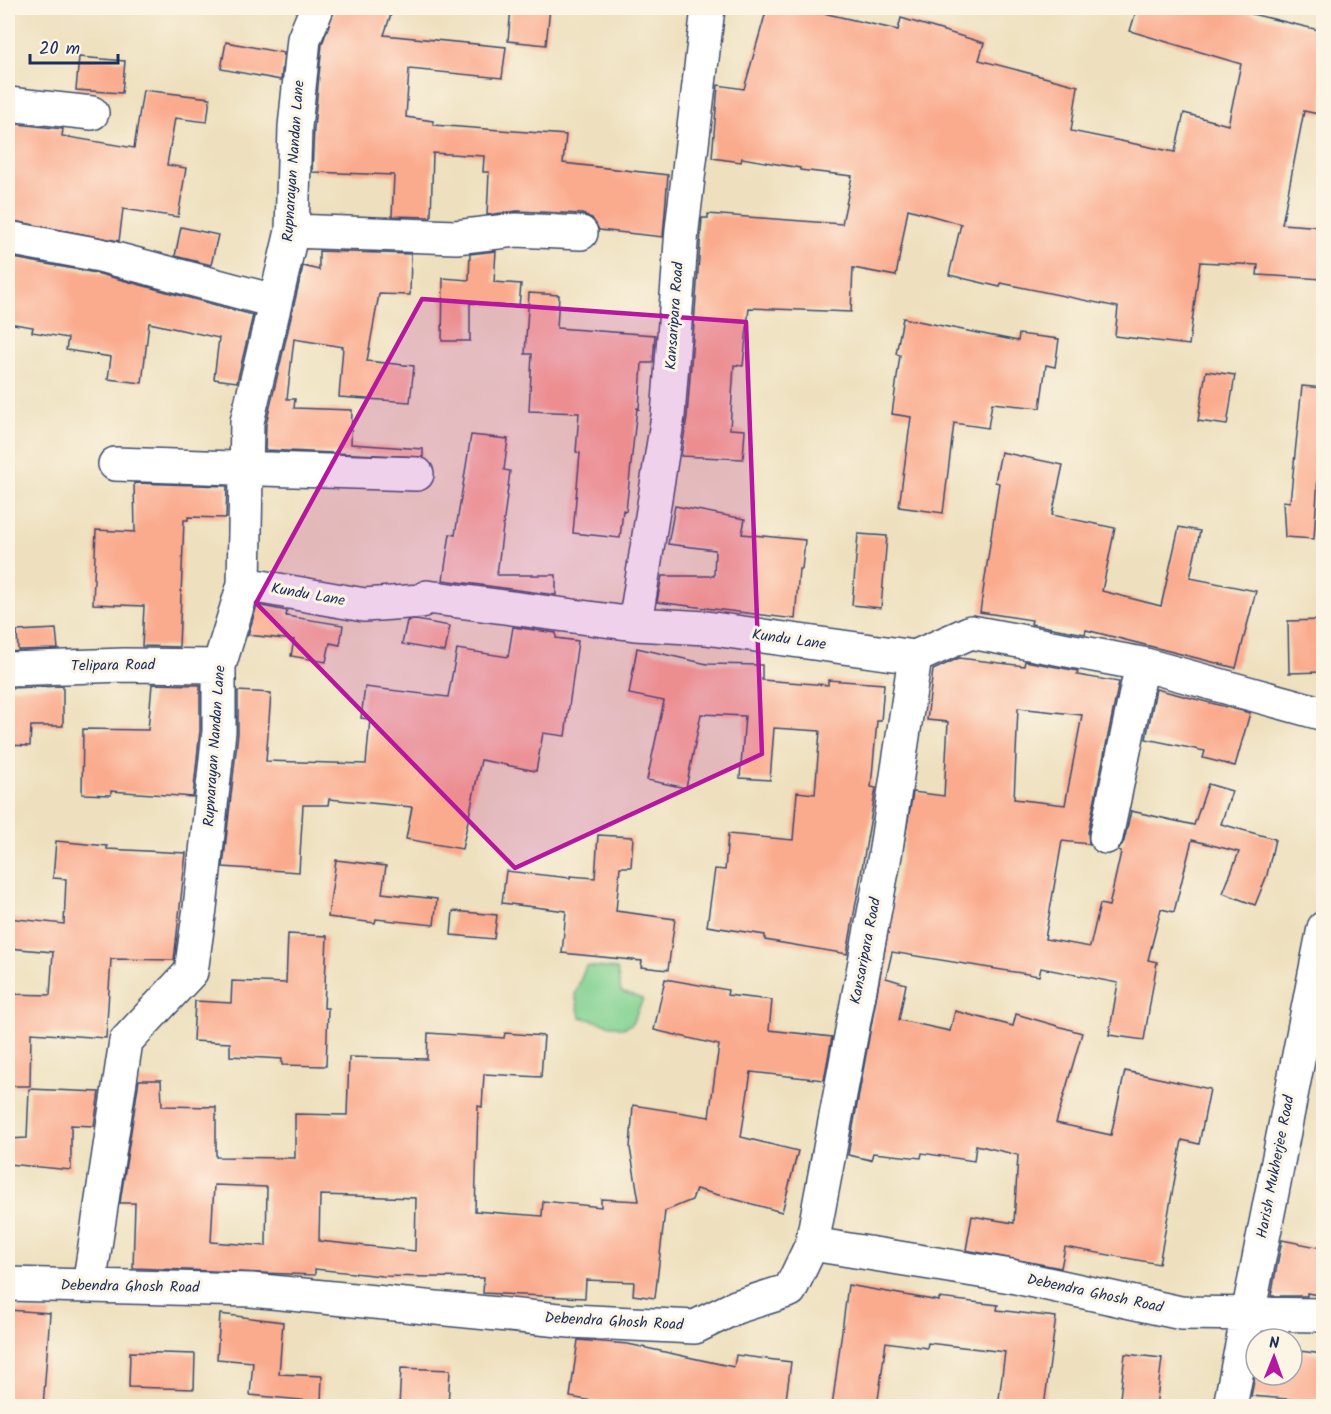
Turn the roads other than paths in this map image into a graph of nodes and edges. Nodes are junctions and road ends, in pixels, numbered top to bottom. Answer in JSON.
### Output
{"nodes":[{"id":1,"x":317,"y":8,"type":"edge"},
{"id":2,"x":708,"y":8,"type":"edge"},
{"id":3,"x":8,"y":104,"type":"edge"},
{"id":4,"x":92,"y":113,"type":"dead end"},
{"id":5,"x":292,"y":231,"type":"junction"},
{"id":6,"x":581,"y":233,"type":"dead end"},
{"id":7,"x":8,"y":238,"type":"edge"},
{"id":8,"x":274,"y":301,"type":"junction"},
{"id":9,"x":115,"y":464,"type":"dead end"},
{"id":10,"x":246,"y":468,"type":"junction"},
{"id":11,"x":417,"y":474,"type":"dead end"},
{"id":12,"x":244,"y":584,"type":"junction"},
{"id":13,"x":635,"y":624,"type":"junction"},
{"id":14,"x":915,"y":657,"type":"junction"},
{"id":15,"x":1142,"y":664,"type":"junction"},
{"id":16,"x":219,"y":666,"type":"junction"},
{"id":17,"x":8,"y":669,"type":"edge"},
{"id":18,"x":1323,"y":714,"type":"edge"},
{"id":19,"x":1106,"y":837,"type":"dead end"},
{"id":20,"x":1323,"y":928,"type":"edge"},
{"id":21,"x":1319,"y":976,"type":"edge"},
{"id":22,"x":812,"y":1244,"type":"junction"},
{"id":23,"x":8,"y":1284,"type":"edge"},
{"id":24,"x":89,"y":1286,"type":"junction"},
{"id":25,"x":1248,"y":1315,"type":"junction"},
{"id":26,"x":1323,"y":1315,"type":"edge"},
{"id":27,"x":1230,"y":1407,"type":"edge"}],
"edges":[{"from":1,"to":5,"type":"street","name":"Rupnarayan Nandan Lane"},
{"from":2,"to":13,"type":"street","name":"Kansaripara Road"},
{"from":3,"to":4,"type":"street"},
{"from":5,"to":6,"type":"street"},
{"from":5,"to":8,"type":"street","name":"Rupnarayan Nandan Lane"},
{"from":7,"to":8,"type":"street"},
{"from":8,"to":10,"type":"street","name":"Rupnarayan Nandan Lane"},
{"from":9,"to":10,"type":"street"},
{"from":10,"to":11,"type":"street"},
{"from":10,"to":12,"type":"street","name":"Rupnarayan Nandan Lane"},
{"from":12,"to":13,"type":"street","name":"Kundu Lane"},
{"from":12,"to":16,"type":"street","name":"Rupnarayan Nandan Lane"},
{"from":13,"to":14,"type":"street","name":"Kundu Lane"},
{"from":14,"to":15,"type":"street"},
{"from":14,"to":22,"type":"street","name":"Kansaripara Road"},
{"from":15,"to":18,"type":"street"},
{"from":15,"to":19,"type":"street"},
{"from":16,"to":17,"type":"street","name":"Telipara Road"},
{"from":16,"to":24,"type":"street","name":"Rupnarayan Nandan Lane"},
{"from":20,"to":21,"type":"street","name":"Harish Mukherjee Road"},
{"from":21,"to":25,"type":"street","name":"Harish Mukherjee Road"},
{"from":22,"to":24,"type":"street","name":"Debendra Ghosh Road"},
{"from":22,"to":25,"type":"street","name":"Debendra Ghosh Road"},
{"from":23,"to":24,"type":"street","name":"Debendra Ghosh Road"},
{"from":25,"to":26,"type":"street","name":"Debendra Ghosh Road"},
{"from":25,"to":27,"type":"street","name":"Harish Mukherjee Road"}]}
